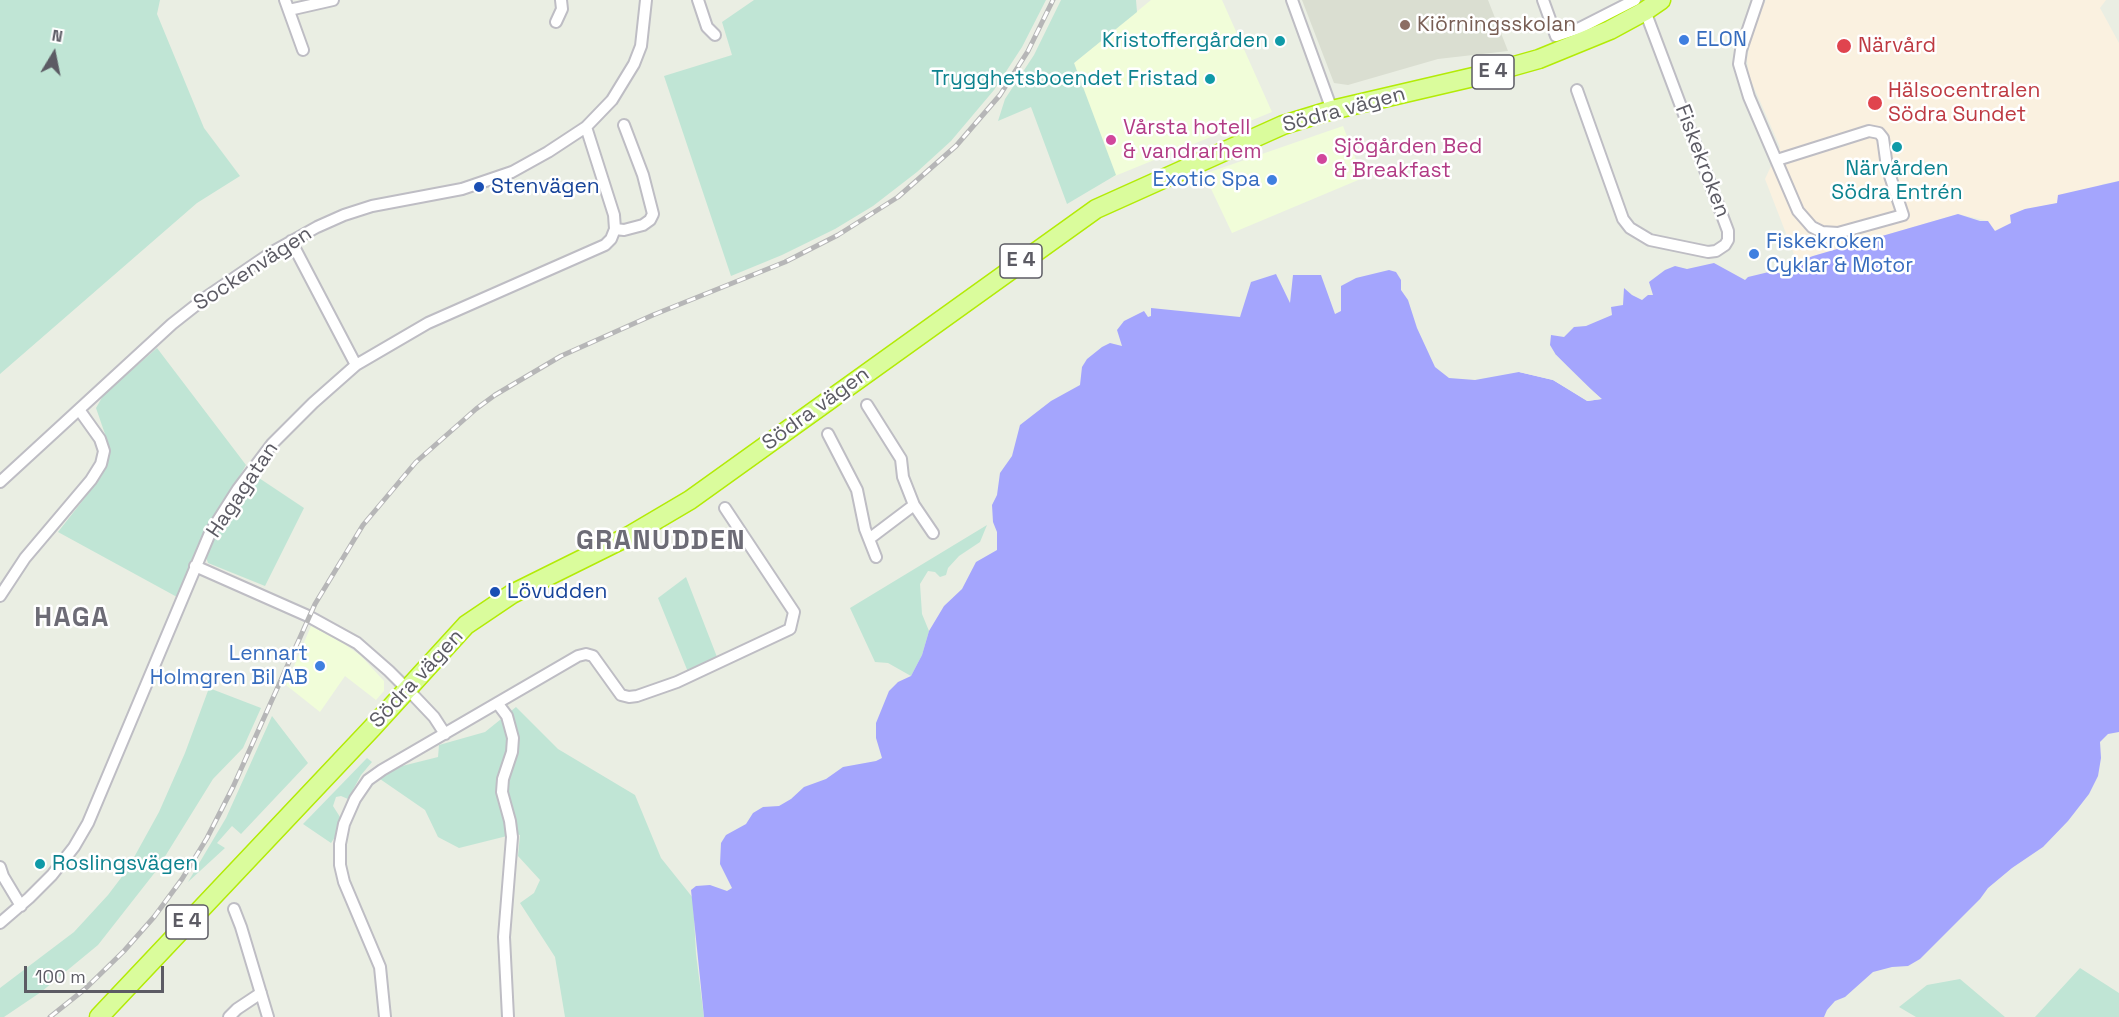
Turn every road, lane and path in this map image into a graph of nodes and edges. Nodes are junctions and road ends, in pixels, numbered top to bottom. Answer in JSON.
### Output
{"nodes":[{"id":1,"x":333,"y":0,"type":"edge"},
{"id":2,"x":561,"y":0,"type":"edge"},
{"id":3,"x":645,"y":0,"type":"edge"},
{"id":4,"x":698,"y":0,"type":"edge"},
{"id":5,"x":1292,"y":0,"type":"edge"},
{"id":6,"x":1543,"y":0,"type":"edge"},
{"id":7,"x":1661,"y":0,"type":"edge"},
{"id":8,"x":1758,"y":0,"type":"edge"},
{"id":9,"x":287,"y":5,"type":"edge"},
{"id":10,"x":1640,"y":6,"type":"edge"},
{"id":11,"x":556,"y":21,"type":"dead end"},
{"id":12,"x":715,"y":35,"type":"dead end"},
{"id":13,"x":303,"y":50,"type":"dead end"},
{"id":14,"x":1577,"y":90,"type":"dead end"},
{"id":15,"x":1332,"y":110,"type":"junction"},
{"id":16,"x":624,"y":125,"type":"dead end"},
{"id":17,"x":586,"y":127,"type":"junction"},
{"id":18,"x":1777,"y":160,"type":"junction"},
{"id":19,"x":615,"y":229,"type":"junction"},
{"id":20,"x":291,"y":241,"type":"junction"},
{"id":21,"x":356,"y":365,"type":"junction"},
{"id":22,"x":867,"y":405,"type":"dead end"},
{"id":23,"x":80,"y":411,"type":"junction"},
{"id":24,"x":828,"y":434,"type":"dead end"},
{"id":25,"x":0,"y":482,"type":"edge"},
{"id":26,"x":914,"y":505,"type":"junction"},
{"id":27,"x":725,"y":508,"type":"dead end"},
{"id":28,"x":933,"y":533,"type":"dead end"},
{"id":29,"x":869,"y":539,"type":"junction"},
{"id":30,"x":876,"y":557,"type":"dead end"},
{"id":31,"x":195,"y":566,"type":"junction"},
{"id":32,"x":0,"y":596,"type":"edge"},
{"id":33,"x":407,"y":689,"type":"junction"},
{"id":34,"x":498,"y":704,"type":"junction"},
{"id":35,"x":445,"y":734,"type":"junction"},
{"id":36,"x":0,"y":867,"type":"edge"},
{"id":37,"x":21,"y":906,"type":"junction"},
{"id":38,"x":234,"y":909,"type":"dead end"},
{"id":39,"x":0,"y":923,"type":"edge"},
{"id":40,"x":261,"y":993,"type":"junction"},
{"id":41,"x":99,"y":1017,"type":"edge"},
{"id":42,"x":229,"y":1017,"type":"edge"},
{"id":43,"x":268,"y":1017,"type":"edge"},
{"id":44,"x":385,"y":1017,"type":"edge"},
{"id":45,"x":508,"y":1017,"type":"edge"}],
"edges":[{"from":1,"to":9,"type":"street"},
{"from":2,"to":11,"type":"street"},
{"from":3,"to":17,"type":"street","name":"Sockenvägen"},
{"from":4,"to":12,"type":"street"},
{"from":5,"to":15,"type":"street"},
{"from":6,"to":10,"type":"street"},
{"from":7,"to":10,"type":"highway","name":"Södra vägen","number":"E 4"},
{"from":8,"to":18,"type":"street"},
{"from":9,"to":13,"type":"street"},
{"from":10,"to":14,"type":"street","name":"Fiskekroken"},
{"from":10,"to":15,"type":"highway","name":"Södra vägen","number":"E 4"},
{"from":15,"to":33,"type":"highway","name":"Södra vägen","number":"E 4"},
{"from":16,"to":19,"type":"street"},
{"from":17,"to":19,"type":"street"},
{"from":17,"to":20,"type":"street","name":"Sockenvägen"},
{"from":18,"to":18,"type":"street"},
{"from":19,"to":21,"type":"street","name":"Hagagatan"},
{"from":20,"to":21,"type":"street"},
{"from":20,"to":23,"type":"street","name":"Sockenvägen"},
{"from":21,"to":31,"type":"street","name":"Hagagatan"},
{"from":22,"to":26,"type":"street"},
{"from":23,"to":25,"type":"street","name":"Sockenvägen"},
{"from":23,"to":32,"type":"street"},
{"from":24,"to":29,"type":"street"},
{"from":26,"to":28,"type":"street"},
{"from":26,"to":29,"type":"street"},
{"from":27,"to":34,"type":"street"},
{"from":29,"to":30,"type":"street"},
{"from":31,"to":33,"type":"street"},
{"from":31,"to":37,"type":"street","name":"Hagagatan"},
{"from":33,"to":35,"type":"street"},
{"from":33,"to":41,"type":"highway","name":"Södra vägen","number":"E 4"},
{"from":34,"to":35,"type":"street"},
{"from":34,"to":45,"type":"street"},
{"from":35,"to":44,"type":"street"},
{"from":36,"to":37,"type":"street"},
{"from":37,"to":39,"type":"street","name":"Hagagatan"},
{"from":38,"to":40,"type":"street"},
{"from":40,"to":42,"type":"street"},
{"from":40,"to":43,"type":"street"}]}
